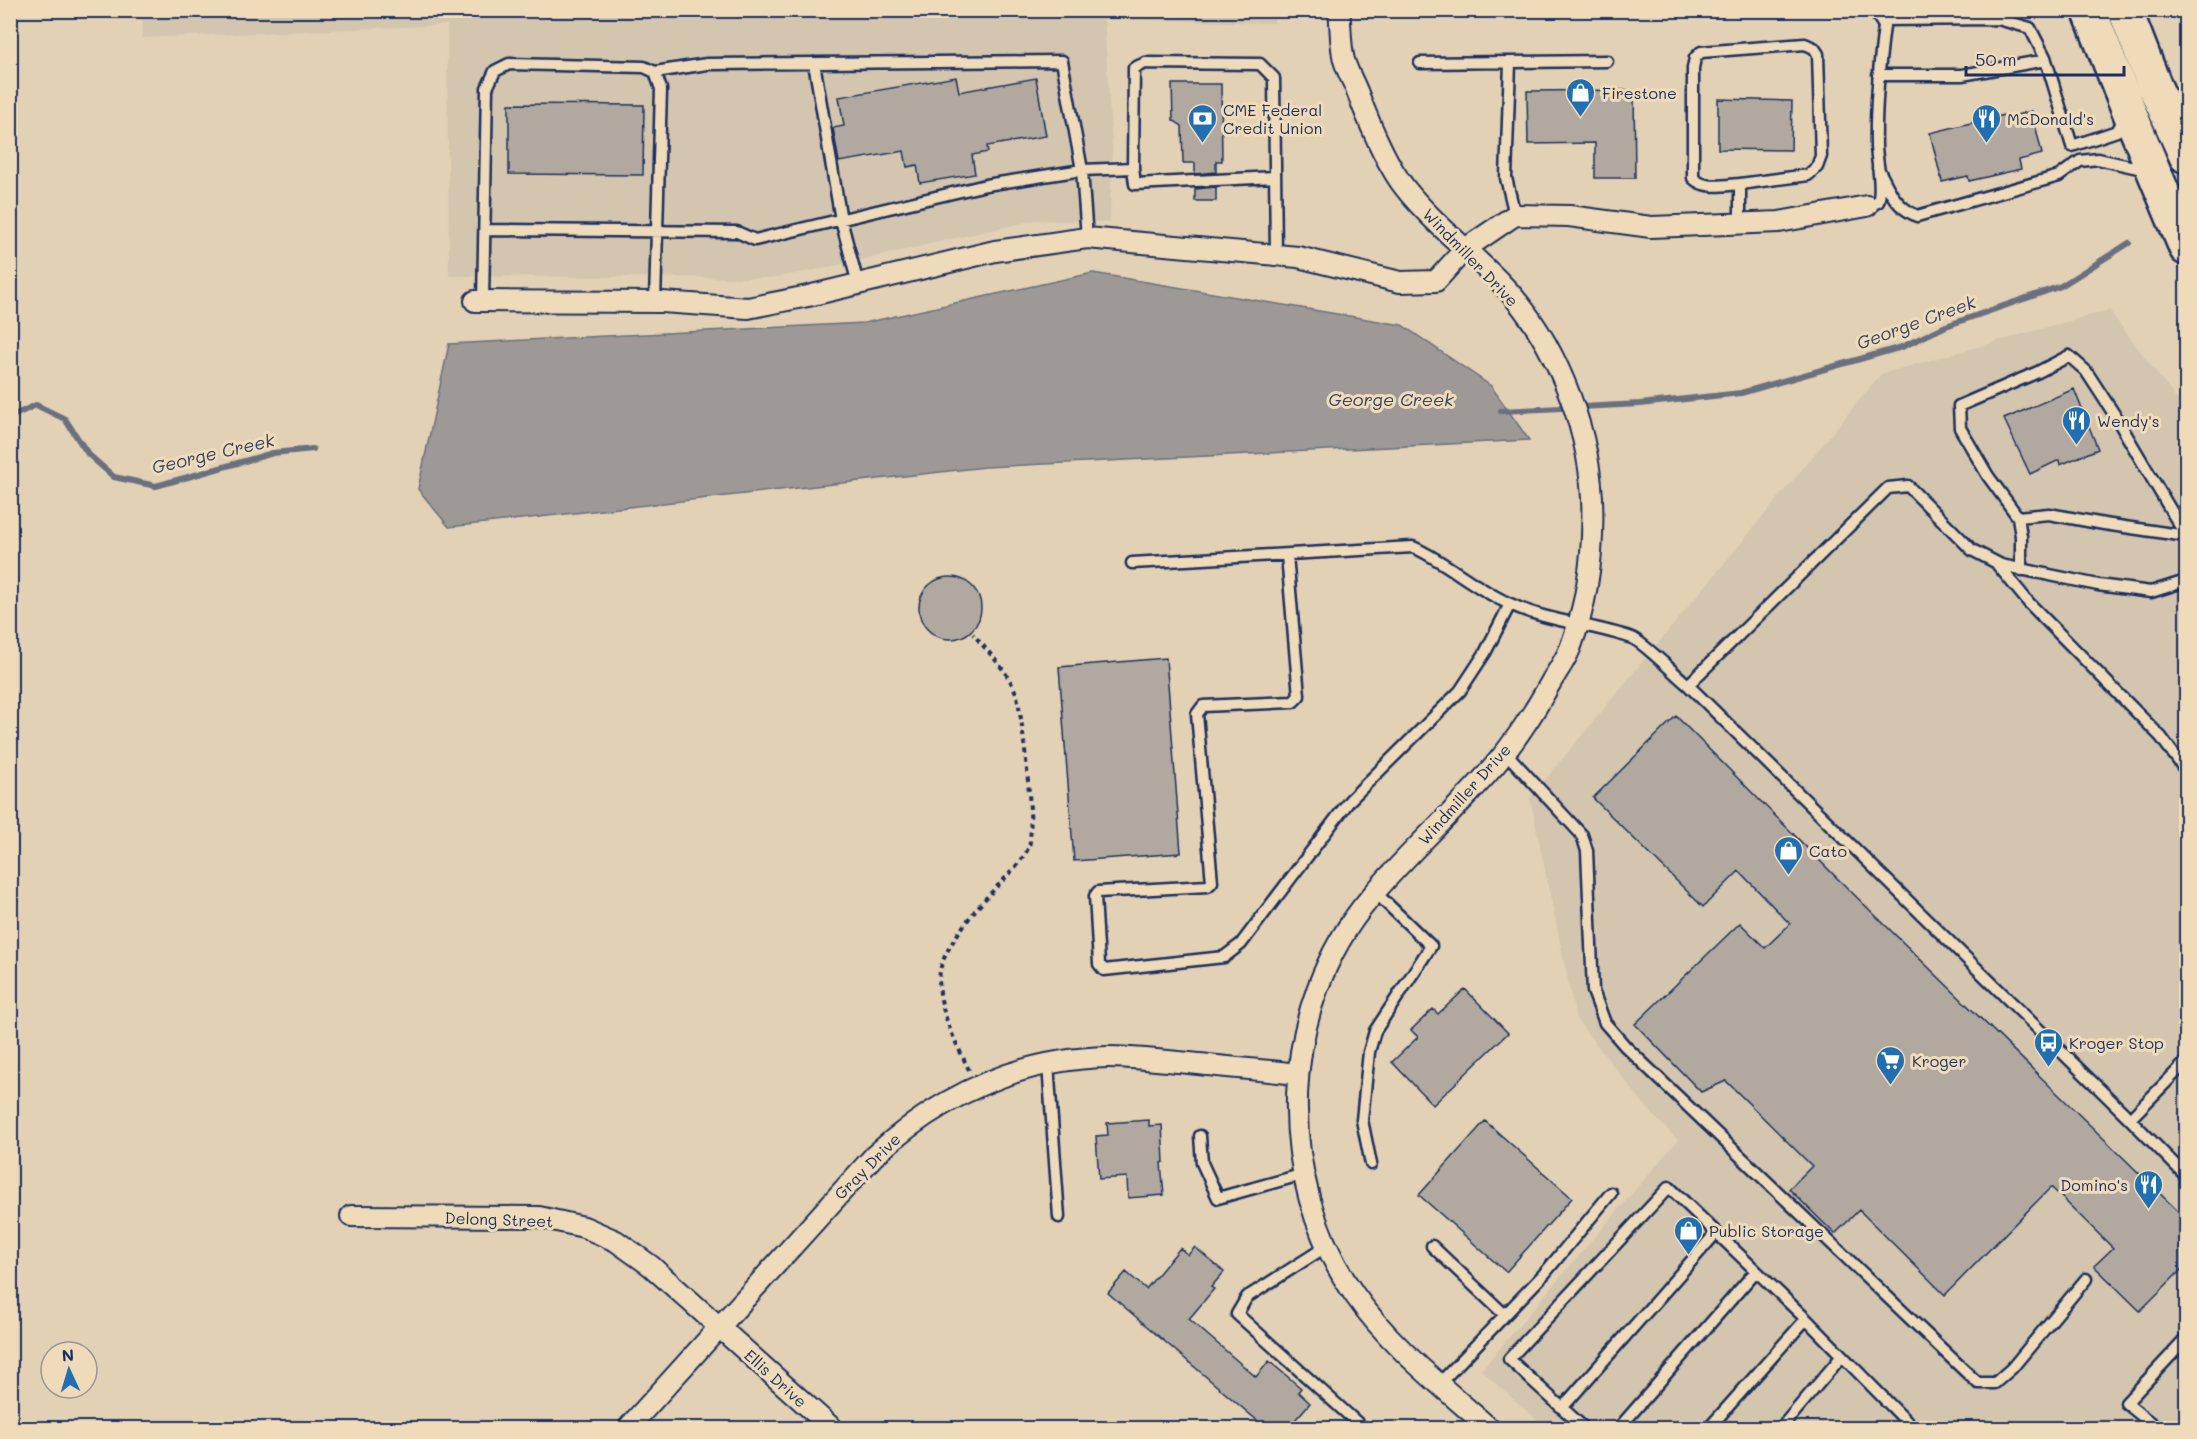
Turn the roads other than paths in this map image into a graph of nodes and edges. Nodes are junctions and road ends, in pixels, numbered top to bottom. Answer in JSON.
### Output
{"nodes":[{"id":1,"x":1339,"y":10,"type":"edge"},
{"id":2,"x":2089,"y":10,"type":"edge"},
{"id":3,"x":2125,"y":10,"type":"edge"},
{"id":4,"x":1877,"y":15,"type":"edge"},
{"id":5,"x":2046,"y":60,"type":"junction"},
{"id":6,"x":1607,"y":61,"type":"dead end"},
{"id":7,"x":814,"y":63,"type":"junction"},
{"id":8,"x":1420,"y":63,"type":"dead end"},
{"id":9,"x":1510,"y":63,"type":"junction"},
{"id":10,"x":655,"y":72,"type":"junction"},
{"id":11,"x":1878,"y":75,"type":"junction"},
{"id":12,"x":2129,"y":111,"type":"junction"},
{"id":13,"x":2187,"y":156,"type":"edge"},
{"id":14,"x":1134,"y":168,"type":"junction"},
{"id":15,"x":1878,"y":168,"type":"junction"},
{"id":16,"x":1082,"y":170,"type":"junction"},
{"id":17,"x":2154,"y":172,"type":"junction"},
{"id":18,"x":1275,"y":177,"type":"junction"},
{"id":19,"x":1740,"y":184,"type":"junction"},
{"id":20,"x":1867,"y":206,"type":"joint"},
{"id":21,"x":1515,"y":215,"type":"junction"},
{"id":22,"x":841,"y":220,"type":"junction"},
{"id":23,"x":1740,"y":224,"type":"junction"},
{"id":24,"x":486,"y":230,"type":"junction"},
{"id":25,"x":657,"y":233,"type":"junction"},
{"id":26,"x":1087,"y":238,"type":"junction"},
{"id":27,"x":2187,"y":248,"type":"edge"},
{"id":28,"x":1465,"y":249,"type":"junction"},
{"id":29,"x":1276,"y":255,"type":"junction"},
{"id":30,"x":858,"y":284,"type":"junction"},
{"id":31,"x":479,"y":301,"type":"joint"},
{"id":32,"x":655,"y":302,"type":"junction"},
{"id":33,"x":2018,"y":517,"type":"junction"},
{"id":34,"x":2187,"y":536,"type":"edge"},
{"id":35,"x":1287,"y":555,"type":"junction"},
{"id":36,"x":1996,"y":562,"type":"junction"},
{"id":37,"x":1132,"y":563,"type":"dead end"},
{"id":38,"x":2021,"y":570,"type":"junction"},
{"id":39,"x":2187,"y":581,"type":"edge"},
{"id":40,"x":1510,"y":604,"type":"junction"},
{"id":41,"x":1577,"y":625,"type":"junction"},
{"id":42,"x":1688,"y":685,"type":"junction"},
{"id":43,"x":1505,"y":752,"type":"junction"},
{"id":44,"x":2187,"y":771,"type":"edge"},
{"id":45,"x":1375,"y":892,"type":"junction"},
{"id":46,"x":2187,"y":1062,"type":"edge"},
{"id":47,"x":1048,"y":1064,"type":"junction"},
{"id":48,"x":1298,"y":1074,"type":"junction"},
{"id":49,"x":2130,"y":1119,"type":"junction"},
{"id":50,"x":1200,"y":1136,"type":"dead end"},
{"id":51,"x":1371,"y":1164,"type":"dead end"},
{"id":52,"x":1304,"y":1174,"type":"junction"},
{"id":53,"x":2187,"y":1176,"type":"edge"},
{"id":54,"x":1611,"y":1193,"type":"dead end"},
{"id":55,"x":351,"y":1216,"type":"dead end"},
{"id":56,"x":1059,"y":1217,"type":"dead end"},
{"id":57,"x":1716,"y":1233,"type":"junction"},
{"id":58,"x":1327,"y":1246,"type":"junction"},
{"id":59,"x":1432,"y":1246,"type":"dead end"},
{"id":60,"x":1756,"y":1271,"type":"junction"},
{"id":61,"x":2086,"y":1278,"type":"dead end"},
{"id":62,"x":1505,"y":1315,"type":"junction"},
{"id":63,"x":1806,"y":1319,"type":"junction"},
{"id":64,"x":719,"y":1327,"type":"junction"},
{"id":65,"x":2187,"y":1339,"type":"edge"},
{"id":66,"x":1842,"y":1356,"type":"junction"},
{"id":67,"x":1439,"y":1384,"type":"junction"},
{"id":68,"x":1562,"y":1408,"type":"junction"},
{"id":69,"x":1910,"y":1427,"type":"edge"},
{"id":70,"x":628,"y":1428,"type":"edge"},
{"id":71,"x":832,"y":1428,"type":"edge"},
{"id":72,"x":1363,"y":1428,"type":"edge"},
{"id":73,"x":1489,"y":1428,"type":"edge"},
{"id":74,"x":1584,"y":1428,"type":"edge"},
{"id":75,"x":1619,"y":1428,"type":"edge"},
{"id":76,"x":1709,"y":1428,"type":"edge"},
{"id":77,"x":1781,"y":1428,"type":"edge"},
{"id":78,"x":2157,"y":1428,"type":"edge"}],
"edges":[{"from":1,"to":28,"type":"street","name":"Windmiller Drive"},
{"from":2,"to":12,"type":"highway"},
{"from":3,"to":13,"type":"highway"},
{"from":4,"to":5,"type":"lane"},
{"from":4,"to":11,"type":"lane"},
{"from":5,"to":11,"type":"lane"},
{"from":5,"to":12,"type":"lane"},
{"from":6,"to":9,"type":"lane"},
{"from":7,"to":10,"type":"lane"},
{"from":7,"to":16,"type":"lane"},
{"from":7,"to":22,"type":"lane"},
{"from":8,"to":9,"type":"lane"},
{"from":9,"to":21,"type":"lane"},
{"from":10,"to":24,"type":"lane"},
{"from":10,"to":25,"type":"lane"},
{"from":11,"to":15,"type":"lane"},
{"from":12,"to":17,"type":"highway"},
{"from":14,"to":16,"type":"lane"},
{"from":14,"to":18,"type":"lane"},
{"from":14,"to":18,"type":"lane"},
{"from":15,"to":17,"type":"lane"},
{"from":15,"to":20,"type":"lane"},
{"from":16,"to":22,"type":"lane"},
{"from":16,"to":26,"type":"lane"},
{"from":17,"to":27,"type":"highway"},
{"from":18,"to":29,"type":"lane"},
{"from":19,"to":19,"type":"lane"},
{"from":19,"to":23,"type":"lane"},
{"from":20,"to":23,"type":"street"},
{"from":21,"to":23,"type":"street"},
{"from":21,"to":28,"type":"street"},
{"from":22,"to":25,"type":"lane"},
{"from":22,"to":30,"type":"lane"},
{"from":24,"to":25,"type":"lane"},
{"from":24,"to":31,"type":"lane"},
{"from":25,"to":32,"type":"lane"},
{"from":26,"to":29,"type":"street"},
{"from":26,"to":30,"type":"street"},
{"from":28,"to":29,"type":"street"},
{"from":28,"to":41,"type":"street","name":"Windmiller Drive"},
{"from":30,"to":32,"type":"street"},
{"from":31,"to":32,"type":"street"},
{"from":33,"to":34,"type":"lane"},
{"from":33,"to":34,"type":"lane"},
{"from":33,"to":38,"type":"lane"},
{"from":35,"to":37,"type":"lane"},
{"from":35,"to":40,"type":"lane"},
{"from":35,"to":40,"type":"lane"},
{"from":36,"to":38,"type":"lane"},
{"from":36,"to":42,"type":"lane"},
{"from":36,"to":44,"type":"lane"},
{"from":38,"to":39,"type":"lane"},
{"from":40,"to":41,"type":"lane"},
{"from":41,"to":42,"type":"lane"},
{"from":41,"to":43,"type":"street","name":"Windmiller Drive"},
{"from":42,"to":49,"type":"lane"},
{"from":43,"to":45,"type":"street","name":"Windmiller Drive"},
{"from":43,"to":61,"type":"lane"},
{"from":45,"to":48,"type":"street","name":"Windmiller Drive"},
{"from":45,"to":51,"type":"lane"},
{"from":46,"to":49,"type":"lane"},
{"from":47,"to":48,"type":"street","name":"Gray Drive"},
{"from":47,"to":56,"type":"lane"},
{"from":47,"to":64,"type":"street","name":"Gray Drive"},
{"from":48,"to":52,"type":"street","name":"Windmiller Drive"},
{"from":49,"to":53,"type":"lane"},
{"from":50,"to":52,"type":"lane"},
{"from":52,"to":58,"type":"street","name":"Windmiller Drive"},
{"from":54,"to":62,"type":"lane"},
{"from":55,"to":64,"type":"street","name":"Delong Street"},
{"from":57,"to":60,"type":"lane"},
{"from":57,"to":68,"type":"lane"},
{"from":57,"to":68,"type":"lane"},
{"from":58,"to":67,"type":"street","name":"Windmiller Drive"},
{"from":58,"to":72,"type":"lane"},
{"from":59,"to":62,"type":"lane"},
{"from":60,"to":63,"type":"lane"},
{"from":60,"to":75,"type":"lane"},
{"from":62,"to":67,"type":"lane"},
{"from":63,"to":66,"type":"lane"},
{"from":63,"to":76,"type":"lane"},
{"from":64,"to":70,"type":"street","name":"Gray Drive"},
{"from":64,"to":71,"type":"street","name":"Ellis Drive"},
{"from":65,"to":78,"type":"lane"},
{"from":66,"to":69,"type":"lane"},
{"from":66,"to":77,"type":"lane"},
{"from":67,"to":73,"type":"street","name":"Windmiller Drive"},
{"from":68,"to":74,"type":"lane"}]}
